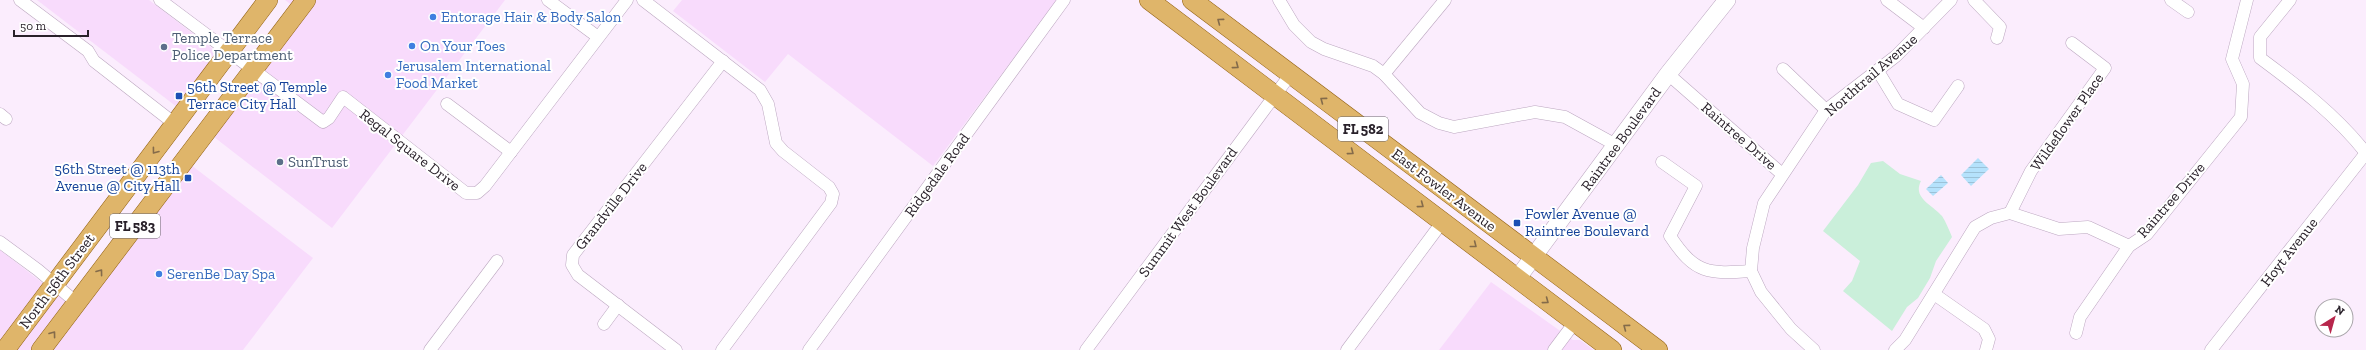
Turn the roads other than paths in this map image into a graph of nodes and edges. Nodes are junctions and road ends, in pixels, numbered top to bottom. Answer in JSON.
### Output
{"nodes":[{"id":1,"x":20,"y":0,"type":"edge"},
{"id":2,"x":160,"y":0,"type":"edge"},
{"id":3,"x":268,"y":0,"type":"edge"},
{"id":4,"x":306,"y":0,"type":"edge"},
{"id":5,"x":548,"y":0,"type":"edge"},
{"id":6,"x":626,"y":0,"type":"edge"},
{"id":7,"x":643,"y":0,"type":"edge"},
{"id":8,"x":1064,"y":0,"type":"edge"},
{"id":9,"x":1149,"y":0,"type":"edge"},
{"id":10,"x":1192,"y":0,"type":"edge"},
{"id":11,"x":1280,"y":0,"type":"edge"},
{"id":12,"x":1445,"y":0,"type":"edge"},
{"id":13,"x":1728,"y":0,"type":"edge"},
{"id":14,"x":1887,"y":0,"type":"edge"},
{"id":15,"x":1951,"y":0,"type":"edge"},
{"id":16,"x":1974,"y":0,"type":"edge"},
{"id":17,"x":2170,"y":0,"type":"edge"},
{"id":18,"x":2247,"y":0,"type":"edge"},
{"id":19,"x":2290,"y":0,"type":"edge"},
{"id":20,"x":2188,"y":12,"type":"dead end"},
{"id":21,"x":1924,"y":28,"type":"junction"},
{"id":22,"x":598,"y":37,"type":"junction"},
{"id":23,"x":1997,"y":38,"type":"dead end"},
{"id":24,"x":2072,"y":43,"type":"dead end"},
{"id":25,"x":229,"y":52,"type":"junction"},
{"id":26,"x":723,"y":61,"type":"junction"},
{"id":27,"x":1783,"y":69,"type":"dead end"},
{"id":28,"x":253,"y":70,"type":"junction"},
{"id":29,"x":1878,"y":71,"type":"junction"},
{"id":30,"x":1384,"y":74,"type":"junction"},
{"id":31,"x":1668,"y":74,"type":"junction"},
{"id":32,"x":1290,"y":75,"type":"junction"},
{"id":33,"x":1958,"y":86,"type":"dead end"},
{"id":34,"x":1274,"y":95,"type":"junction"},
{"id":35,"x":447,"y":104,"type":"dead end"},
{"id":36,"x":1826,"y":110,"type":"junction"},
{"id":37,"x":175,"y":124,"type":"junction"},
{"id":38,"x":1616,"y":145,"type":"junction"},
{"id":39,"x":511,"y":152,"type":"junction"},
{"id":40,"x":2366,"y":153,"type":"edge"},
{"id":41,"x":1662,"y":162,"type":"dead end"},
{"id":42,"x":1782,"y":174,"type":"junction"},
{"id":43,"x":2010,"y":213,"type":"junction"},
{"id":44,"x":1443,"y":221,"type":"junction"},
{"id":45,"x":0,"y":242,"type":"edge"},
{"id":46,"x":2128,"y":246,"type":"junction"},
{"id":47,"x":1534,"y":258,"type":"junction"},
{"id":48,"x":497,"y":261,"type":"dead end"},
{"id":49,"x":1751,"y":271,"type":"junction"},
{"id":50,"x":1517,"y":279,"type":"junction"},
{"id":51,"x":54,"y":284,"type":"junction"},
{"id":52,"x":1934,"y":294,"type":"junction"},
{"id":53,"x":42,"y":301,"type":"junction"},
{"id":54,"x":77,"y":303,"type":"junction"},
{"id":55,"x":618,"y":305,"type":"junction"},
{"id":56,"x":65,"y":318,"type":"junction"},
{"id":57,"x":1575,"y":322,"type":"junction"},
{"id":58,"x":604,"y":324,"type":"dead end"},
{"id":59,"x":2076,"y":333,"type":"dead end"},
{"id":60,"x":5,"y":350,"type":"edge"},
{"id":61,"x":41,"y":350,"type":"edge"},
{"id":62,"x":430,"y":350,"type":"edge"},
{"id":63,"x":676,"y":350,"type":"edge"},
{"id":64,"x":722,"y":350,"type":"edge"},
{"id":65,"x":809,"y":350,"type":"edge"},
{"id":66,"x":1086,"y":350,"type":"edge"},
{"id":67,"x":1347,"y":350,"type":"edge"},
{"id":68,"x":1554,"y":350,"type":"edge"},
{"id":69,"x":1612,"y":350,"type":"edge"},
{"id":70,"x":1636,"y":350,"type":"edge"},
{"id":71,"x":1658,"y":350,"type":"edge"},
{"id":72,"x":1814,"y":350,"type":"edge"},
{"id":73,"x":1895,"y":350,"type":"edge"},
{"id":74,"x":1986,"y":350,"type":"edge"},
{"id":75,"x":2211,"y":350,"type":"edge"}],
"edges":[{"from":1,"to":37,"type":"street"},
{"from":2,"to":25,"type":"street"},
{"from":3,"to":25,"type":"main road","name":"North 56th Street","number":"FL 583"},
{"from":4,"to":28,"type":"main road","name":"North 56th Street","number":"FL 583"},
{"from":5,"to":22,"type":"street"},
{"from":6,"to":22,"type":"street","name":"Regal Square Drive"},
{"from":7,"to":26,"type":"street"},
{"from":8,"to":65,"type":"street","name":"Ridgedale Road"},
{"from":9,"to":34,"type":"main road","name":"East Fowler Avenue","number":"FL 582","one_way":true},
{"from":32,"to":10,"type":"main road","name":"East Fowler Avenue","number":"FL 582","one_way":true},
{"from":11,"to":30,"type":"street"},
{"from":12,"to":30,"type":"street"},
{"from":13,"to":31,"type":"street","name":"Raintree Boulevard"},
{"from":14,"to":21,"type":"street"},
{"from":15,"to":21,"type":"street","name":"Northtrail Avenue"},
{"from":16,"to":23,"type":"street"},
{"from":17,"to":20,"type":"street"},
{"from":18,"to":46,"type":"street","name":"Raintree Drive"},
{"from":19,"to":40,"type":"street"},
{"from":21,"to":29,"type":"street","name":"Northtrail Avenue"},
{"from":22,"to":39,"type":"street","name":"Regal Square Drive"},
{"from":24,"to":43,"type":"street","name":"Wildeflower Place"},
{"from":25,"to":28,"type":"street"},
{"from":25,"to":37,"type":"main road","name":"North 56th Street","number":"FL 583"},
{"from":26,"to":55,"type":"street","name":"Grandville Drive"},
{"from":26,"to":64,"type":"street"},
{"from":27,"to":36,"type":"street"},
{"from":28,"to":39,"type":"street","name":"Regal Square Drive"},
{"from":54,"to":28,"type":"main road","name":"North 56th Street","number":"FL 583","one_way":true},
{"from":29,"to":33,"type":"street"},
{"from":29,"to":36,"type":"street","name":"Northtrail Avenue"},
{"from":30,"to":38,"type":"street"},
{"from":31,"to":38,"type":"street","name":"Raintree Boulevard"},
{"from":31,"to":42,"type":"street","name":"Raintree Drive"},
{"from":32,"to":34,"type":"street","name":"Summit West Boulevard"},
{"from":47,"to":32,"type":"main road","name":"East Fowler Avenue","number":"FL 582","one_way":true},
{"from":34,"to":44,"type":"main road","name":"East Fowler Avenue","number":"FL 582","one_way":true},
{"from":34,"to":66,"type":"street","name":"Summit West Boulevard"},
{"from":35,"to":39,"type":"street"},
{"from":36,"to":42,"type":"street","name":"Northtrail Avenue"},
{"from":37,"to":51,"type":"main road","name":"North 56th Street","number":"FL 583","one_way":true},
{"from":38,"to":47,"type":"street","name":"Raintree Boulevard"},
{"from":40,"to":75,"type":"street","name":"Hoyt Avenue"},
{"from":41,"to":49,"type":"street"},
{"from":42,"to":49,"type":"street","name":"Raintree Drive"},
{"from":43,"to":46,"type":"street","name":"Raintree Drive"},
{"from":43,"to":52,"type":"street"},
{"from":44,"to":50,"type":"main road","name":"East Fowler Avenue","number":"FL 582","one_way":true},
{"from":44,"to":67,"type":"street"},
{"from":45,"to":51,"type":"street"},
{"from":46,"to":59,"type":"street"},
{"from":47,"to":50,"type":"street","name":"Raintree Boulevard"},
{"from":71,"to":47,"type":"main road","name":"East Fowler Avenue","number":"FL 582","one_way":true},
{"from":48,"to":62,"type":"street"},
{"from":49,"to":72,"type":"street"},
{"from":50,"to":57,"type":"main road","name":"East Fowler Avenue","number":"FL 582","one_way":true},
{"from":51,"to":53,"type":"main road","name":"North 56th Street","number":"FL 583"},
{"from":51,"to":54,"type":"street"},
{"from":52,"to":73,"type":"street"},
{"from":52,"to":74,"type":"street"},
{"from":53,"to":56,"type":"main road"},
{"from":53,"to":60,"type":"main road","name":"North 56th Street","number":"FL 583"},
{"from":54,"to":56,"type":"main road","name":"North 56th Street","number":"FL 583"},
{"from":55,"to":58,"type":"street"},
{"from":55,"to":63,"type":"street","name":"Grandville Drive"},
{"from":61,"to":56,"type":"main road","name":"North 56th Street","number":"FL 583","one_way":true},
{"from":57,"to":68,"type":"street"},
{"from":57,"to":69,"type":"main road","name":"East Fowler Avenue","number":"FL 582"},
{"from":57,"to":70,"type":"main road"}]}
